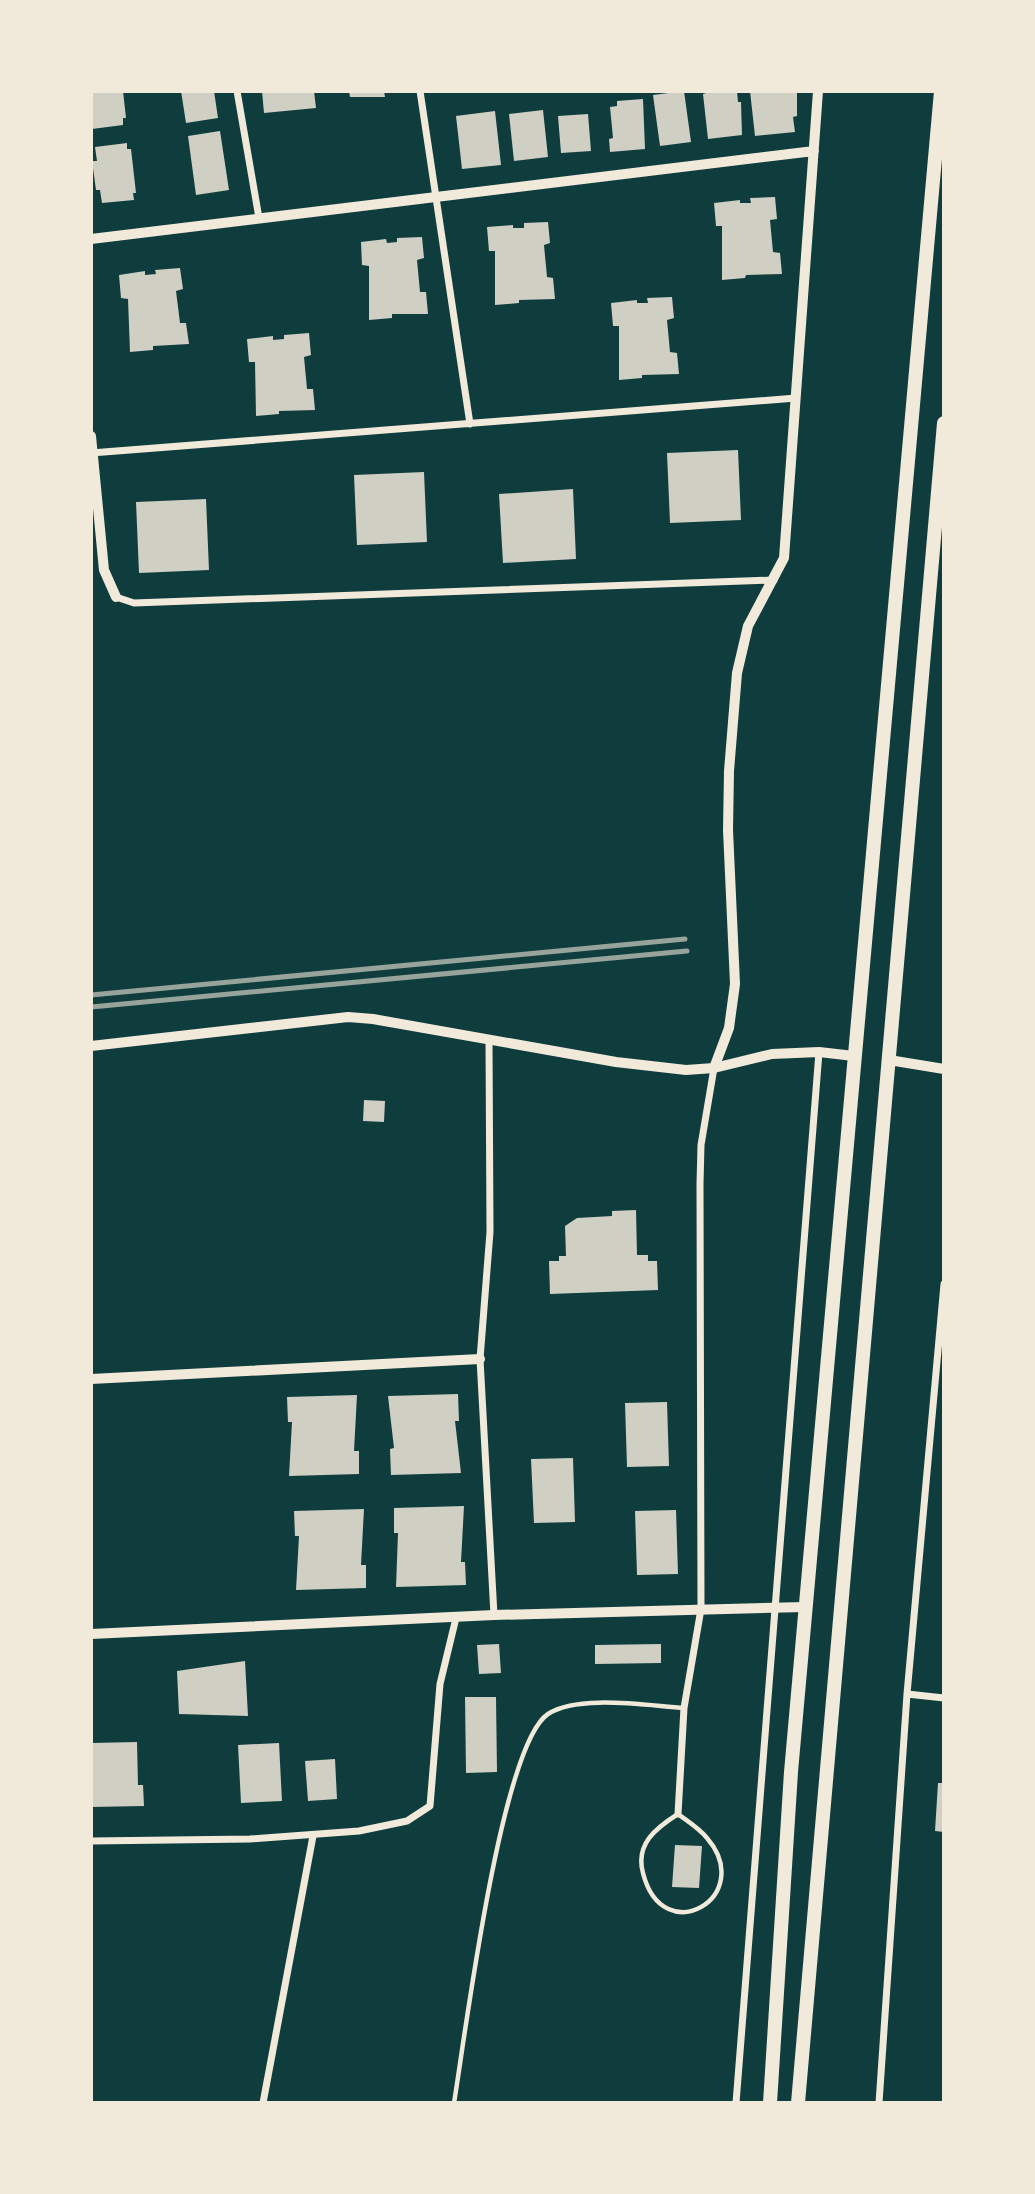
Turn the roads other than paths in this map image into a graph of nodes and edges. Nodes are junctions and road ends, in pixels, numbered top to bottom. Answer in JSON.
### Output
{"nodes":[{"id":1,"x":237,"y":91,"type":"edge"},
{"id":2,"x":420,"y":91,"type":"edge"},
{"id":3,"x":818,"y":91,"type":"edge"},
{"id":4,"x":941,"y":91,"type":"edge"},
{"id":5,"x":814,"y":151,"type":"junction"},
{"id":6,"x":435,"y":195,"type":"junction"},
{"id":7,"x":259,"y":218,"type":"junction"},
{"id":8,"x":91,"y":239,"type":"edge"},
{"id":9,"x":796,"y":398,"type":"junction"},
{"id":10,"x":944,"y":423,"type":"edge"},
{"id":11,"x":470,"y":424,"type":"junction"},
{"id":12,"x":91,"y":436,"type":"edge"},
{"id":13,"x":92,"y":453,"type":"edge"},
{"id":14,"x":774,"y":580,"type":"junction"},
{"id":15,"x":116,"y":597,"type":"joint"},
{"id":16,"x":489,"y":1041,"type":"junction"},
{"id":17,"x":91,"y":1046,"type":"edge"},
{"id":18,"x":818,"y":1052,"type":"junction"},
{"id":19,"x":854,"y":1056,"type":"junction"},
{"id":20,"x":889,"y":1060,"type":"junction"},
{"id":21,"x":714,"y":1068,"type":"junction"},
{"id":22,"x":944,"y":1069,"type":"edge"},
{"id":23,"x":944,"y":1284,"type":"edge"},
{"id":24,"x":480,"y":1359,"type":"junction"},
{"id":25,"x":91,"y":1379,"type":"edge"},
{"id":26,"x":805,"y":1607,"type":"junction"},
{"id":27,"x":776,"y":1608,"type":"junction"},
{"id":28,"x":701,"y":1609,"type":"junction"},
{"id":29,"x":494,"y":1615,"type":"junction"},
{"id":30,"x":456,"y":1618,"type":"junction"},
{"id":31,"x":91,"y":1634,"type":"edge"},
{"id":32,"x":907,"y":1694,"type":"junction"},
{"id":33,"x":944,"y":1698,"type":"edge"},
{"id":34,"x":684,"y":1708,"type":"junction"},
{"id":35,"x":678,"y":1814,"type":"junction"},
{"id":36,"x":313,"y":1836,"type":"junction"},
{"id":37,"x":91,"y":1841,"type":"edge"},
{"id":38,"x":263,"y":2103,"type":"edge"},
{"id":39,"x":454,"y":2103,"type":"edge"},
{"id":40,"x":736,"y":2103,"type":"edge"},
{"id":41,"x":770,"y":2103,"type":"edge"},
{"id":42,"x":798,"y":2103,"type":"edge"},
{"id":43,"x":879,"y":2103,"type":"edge"}],
"edges":[{"from":1,"to":7,"type":"street"},
{"from":2,"to":6,"type":"street"},
{"from":3,"to":5,"type":"street"},
{"from":4,"to":19,"type":"main road"},
{"from":5,"to":6,"type":"street"},
{"from":5,"to":9,"type":"street"},
{"from":6,"to":7,"type":"street"},
{"from":6,"to":11,"type":"street"},
{"from":7,"to":8,"type":"street"},
{"from":9,"to":11,"type":"street"},
{"from":9,"to":14,"type":"street"},
{"from":10,"to":20,"type":"main road"},
{"from":11,"to":13,"type":"street"},
{"from":12,"to":13,"type":"street"},
{"from":13,"to":15,"type":"street"},
{"from":14,"to":15,"type":"street"},
{"from":14,"to":21,"type":"street"},
{"from":16,"to":17,"type":"street"},
{"from":16,"to":21,"type":"street"},
{"from":16,"to":24,"type":"street"},
{"from":18,"to":19,"type":"street"},
{"from":18,"to":21,"type":"street"},
{"from":18,"to":27,"type":"street"},
{"from":19,"to":26,"type":"main road"},
{"from":20,"to":22,"type":"street"},
{"from":20,"to":42,"type":"main road"},
{"from":21,"to":28,"type":"street"},
{"from":23,"to":32,"type":"street"},
{"from":24,"to":25,"type":"street"},
{"from":24,"to":29,"type":"street"},
{"from":26,"to":27,"type":"street"},
{"from":26,"to":41,"type":"main road"},
{"from":27,"to":28,"type":"street"},
{"from":27,"to":40,"type":"street"},
{"from":28,"to":29,"type":"street"},
{"from":28,"to":34,"type":"street"},
{"from":29,"to":30,"type":"street"},
{"from":30,"to":31,"type":"street"},
{"from":30,"to":36,"type":"street"},
{"from":32,"to":33,"type":"street"},
{"from":32,"to":43,"type":"street"},
{"from":34,"to":35,"type":"street"},
{"from":34,"to":39,"type":"lane"},
{"from":35,"to":35,"type":"lane"},
{"from":36,"to":37,"type":"street"},
{"from":36,"to":38,"type":"street"}]}
